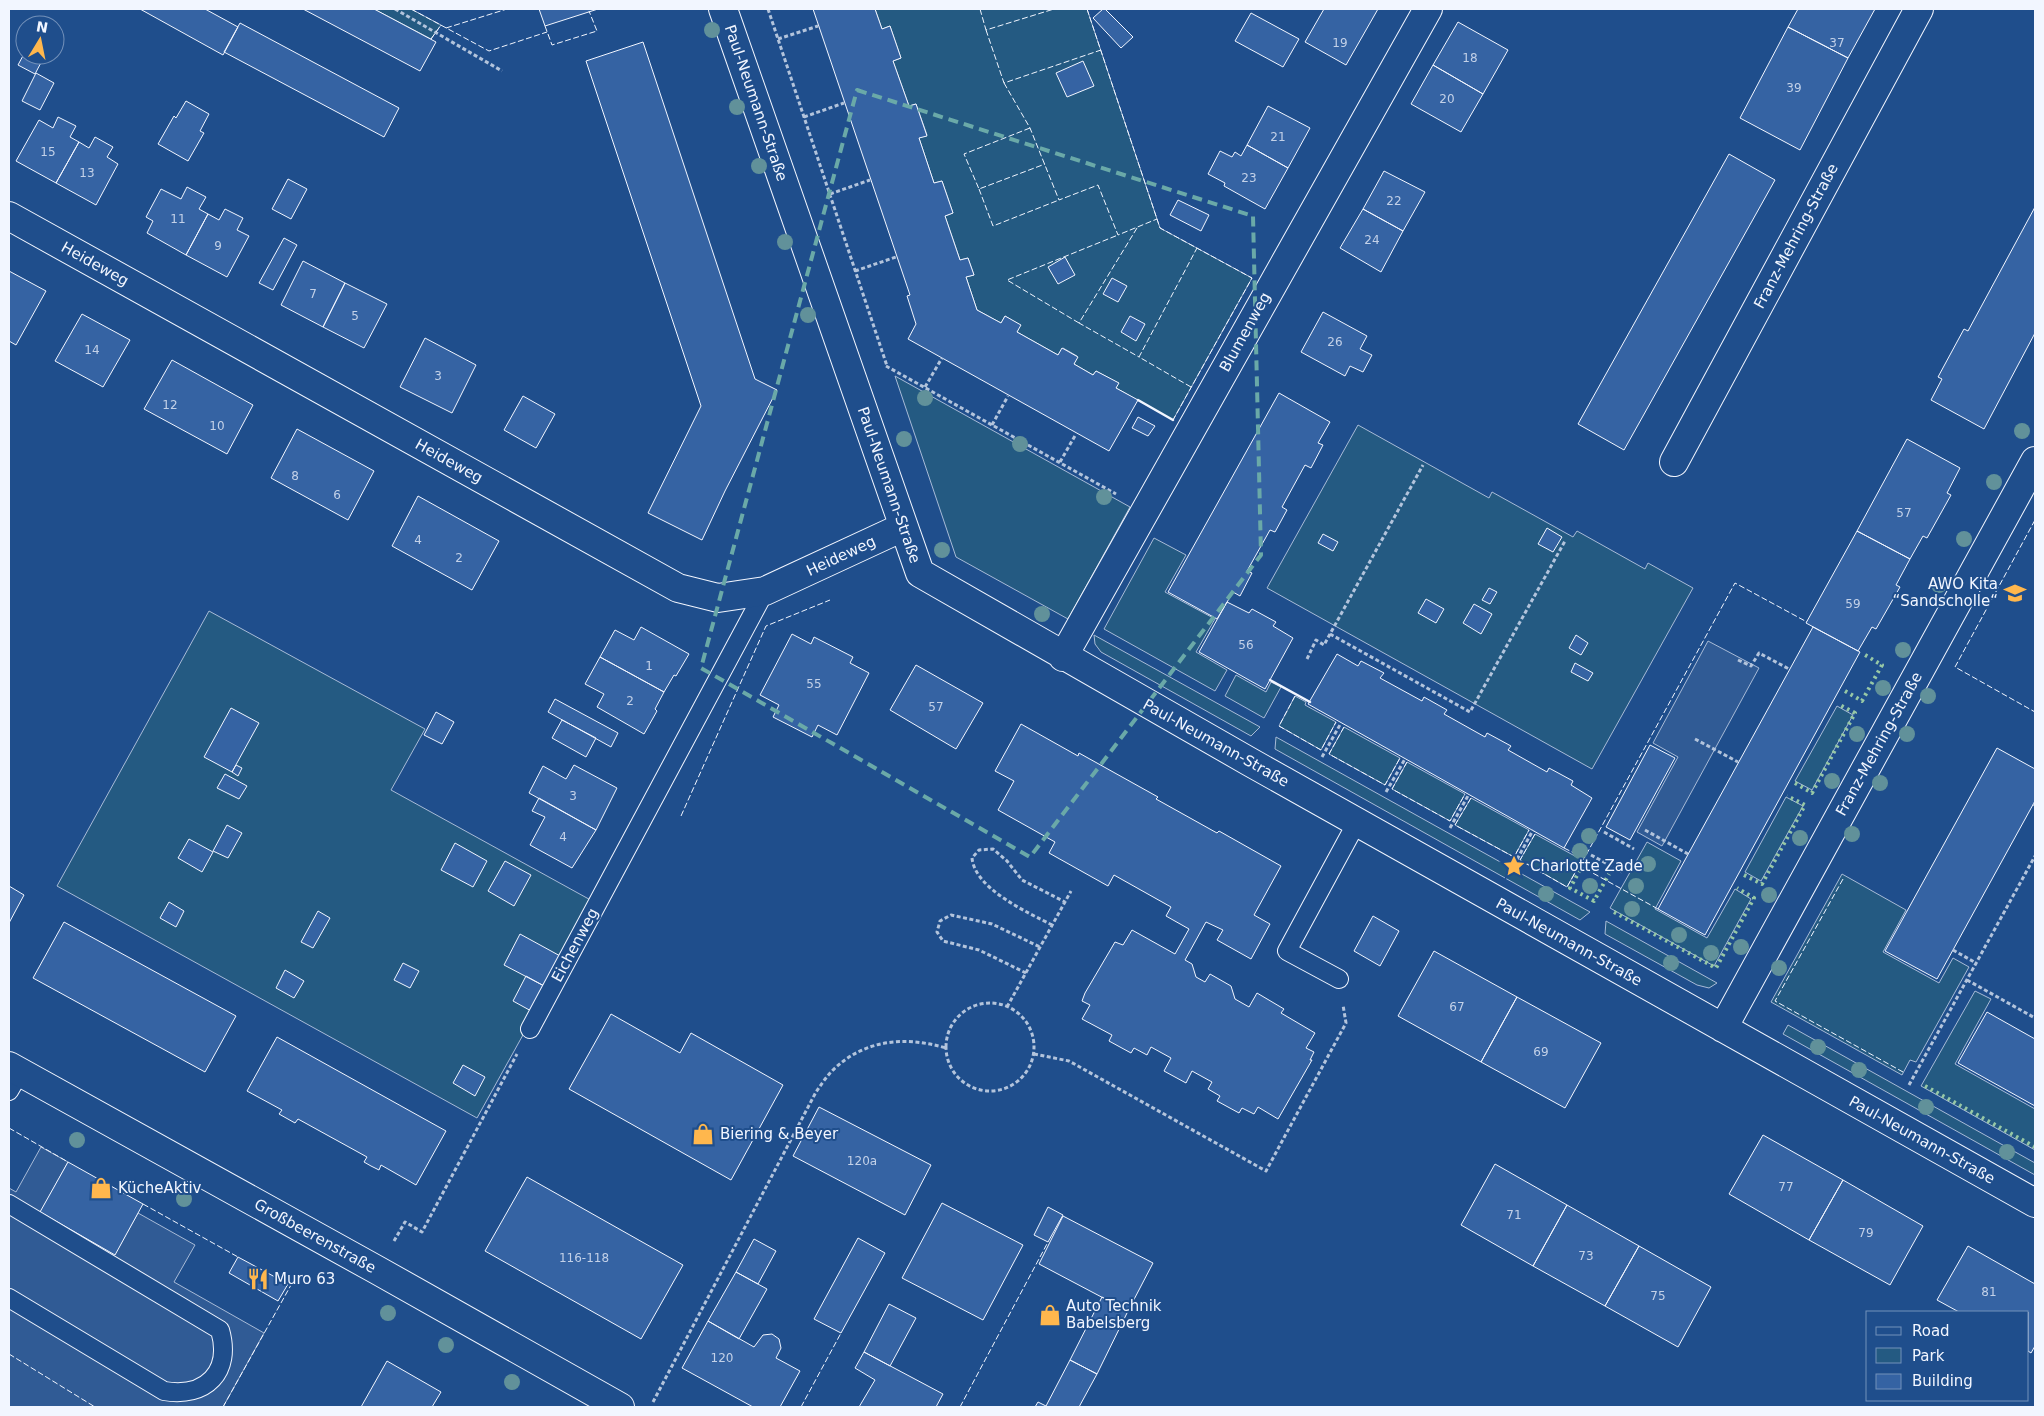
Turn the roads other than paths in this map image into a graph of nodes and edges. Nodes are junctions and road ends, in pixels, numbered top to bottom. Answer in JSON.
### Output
{"nodes":[{"id":1,"x":723,"y":9,"type":"edge"},
{"id":2,"x":1428,"y":9,"type":"edge"},
{"id":3,"x":1919,"y":9,"type":"edge"},
{"id":4,"x":9,"y":216,"type":"edge"},
{"id":5,"x":2035,"y":461,"type":"edge"},
{"id":6,"x":1674,"y":462,"type":"dead end"},
{"id":7,"x":903,"y":527,"type":"junction"},
{"id":8,"x":764,"y":591,"type":"junction"},
{"id":9,"x":1063,"y":657,"type":"junction"},
{"id":10,"x":1357,"y":822,"type":"junction"},
{"id":11,"x":1339,"y":979,"type":"road end"},
{"id":12,"x":1723,"y":1028,"type":"junction"},
{"id":13,"x":530,"y":1029,"type":"road end"},
{"id":14,"x":12,"y":1077,"type":"edge"},
{"id":15,"x":2035,"y":1203,"type":"edge"},
{"id":16,"x":9,"y":1204,"type":"edge"},
{"id":17,"x":9,"y":1298,"type":"edge"},
{"id":18,"x":620,"y":1407,"type":"edge"}],
"edges":[{"from":1,"to":7,"type":"street","name":"Paul-Neumann-Straße"},
{"from":2,"to":9,"type":"street","name":"Blumenweg"},
{"from":3,"to":6,"type":"street","name":"Franz-Mehring-Straße"},
{"from":4,"to":8,"type":"street","name":"Heideweg"},
{"from":5,"to":12,"type":"street","name":"Franz-Mehring-Straße"},
{"from":7,"to":8,"type":"street","name":"Heideweg"},
{"from":7,"to":9,"type":"street","name":"Paul-Neumann-Straße"},
{"from":8,"to":13,"type":"lane","name":"Eichenweg"},
{"from":9,"to":10,"type":"street","name":"Paul-Neumann-Straße"},
{"from":10,"to":11,"type":"lane"},
{"from":10,"to":12,"type":"street","name":"Paul-Neumann-Straße"},
{"from":12,"to":15,"type":"street","name":"Paul-Neumann-Straße"},
{"from":14,"to":18,"type":"street","name":"Großbeerenstraße"},
{"from":16,"to":17,"type":"lane"}]}
